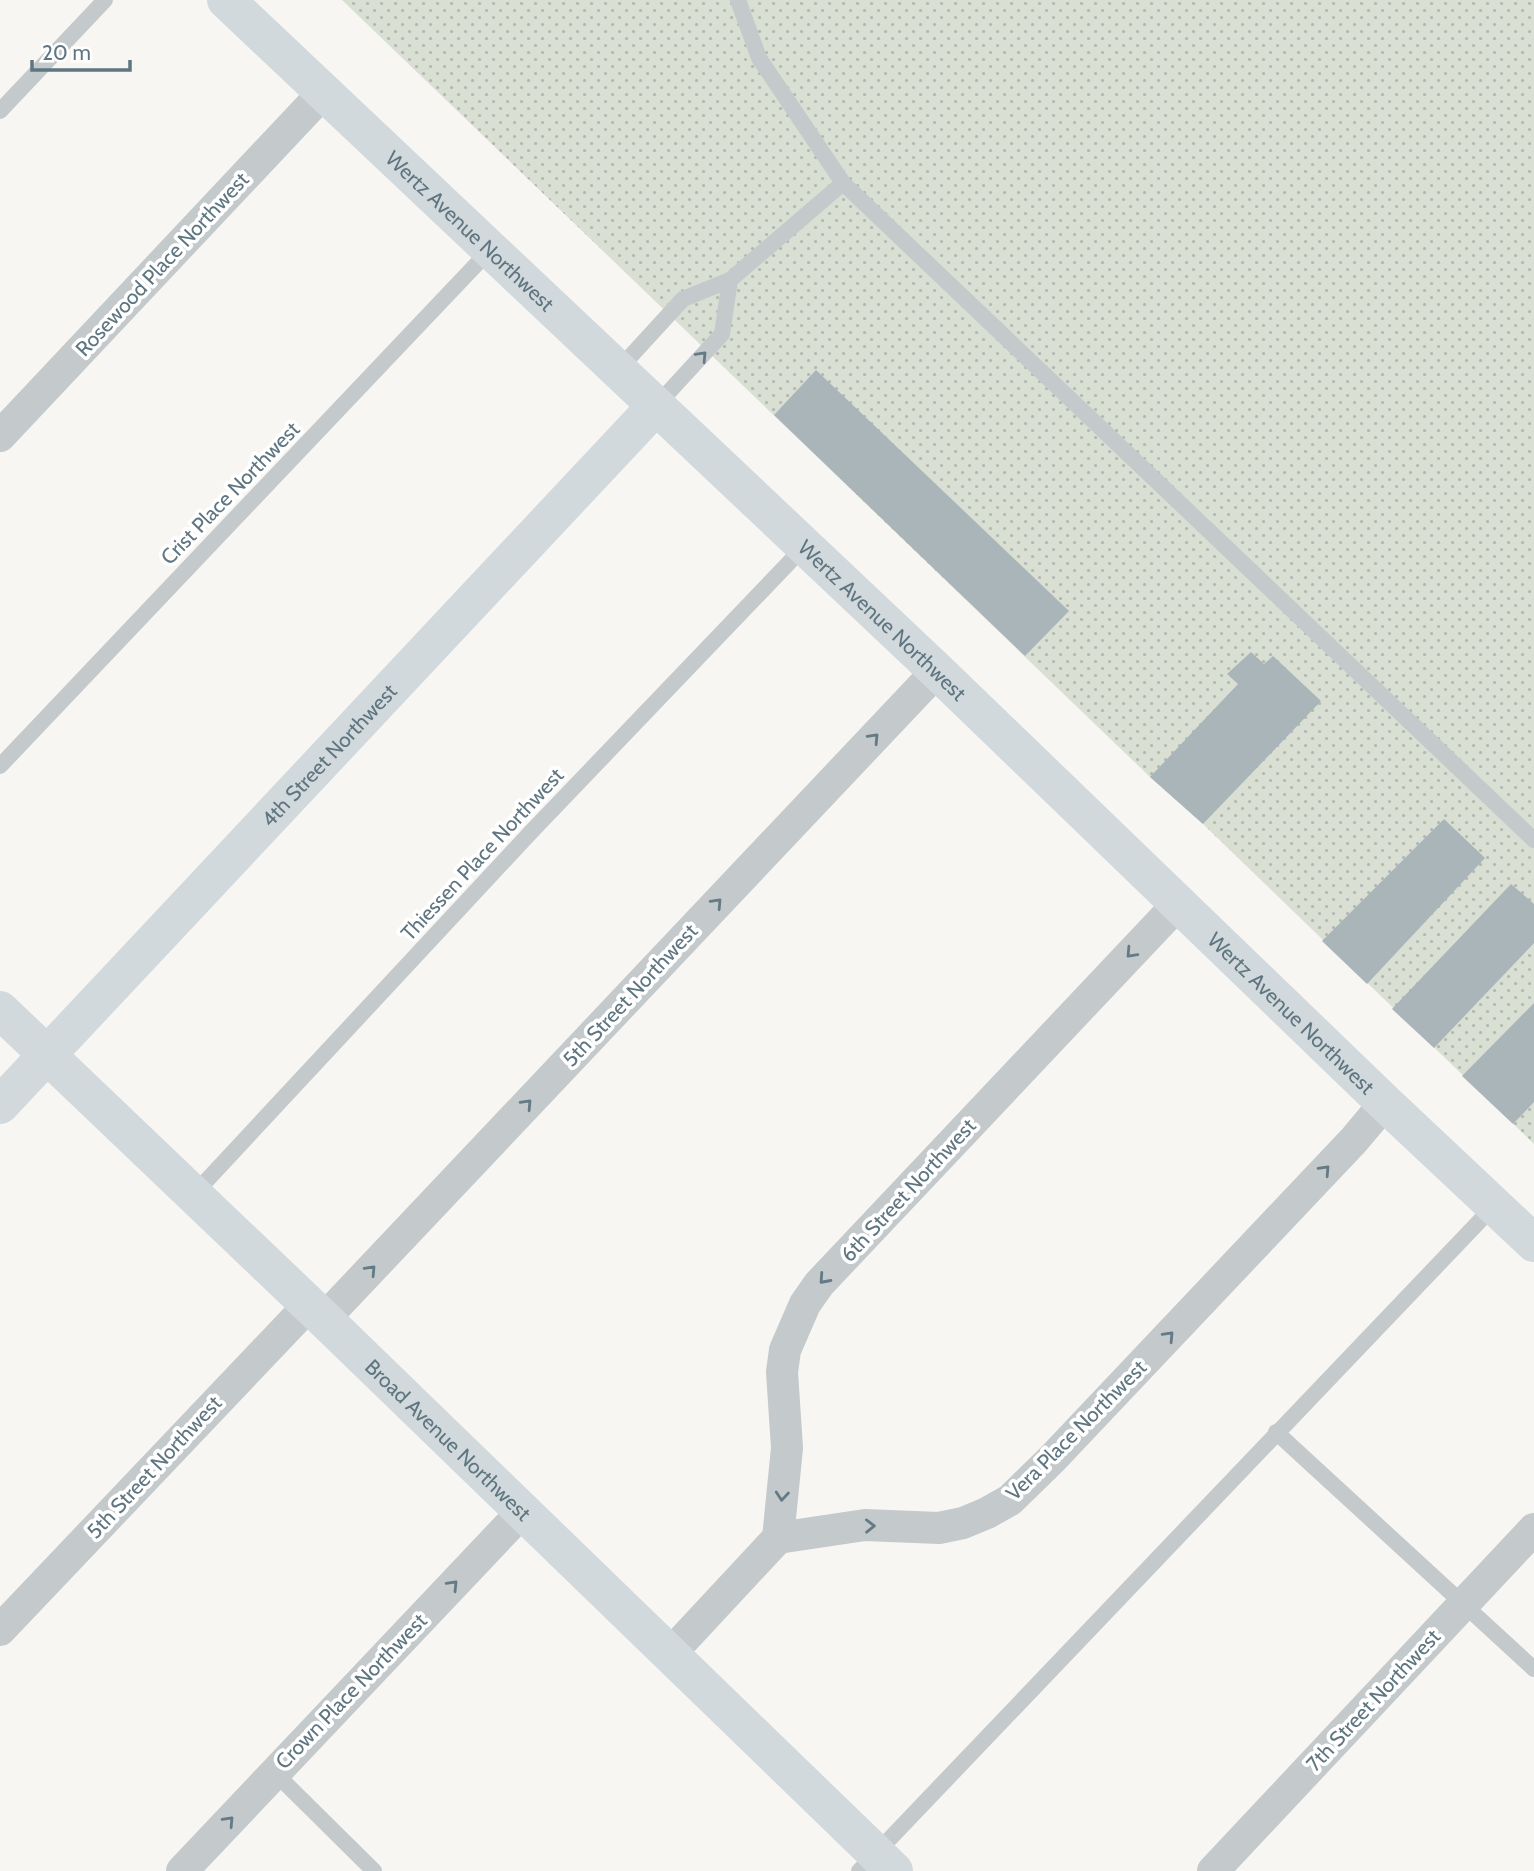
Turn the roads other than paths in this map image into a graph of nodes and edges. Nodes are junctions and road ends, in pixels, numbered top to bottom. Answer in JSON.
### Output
{"nodes":[{"id":1,"x":105,"y":0,"type":"edge"},
{"id":2,"x":226,"y":0,"type":"edge"},
{"id":3,"x":738,"y":0,"type":"edge"},
{"id":4,"x":324,"y":92,"type":"junction"},
{"id":5,"x":0,"y":111,"type":"edge"},
{"id":6,"x":843,"y":183,"type":"junction"},
{"id":7,"x":490,"y":250,"type":"junction"},
{"id":8,"x":730,"y":281,"type":"junction"},
{"id":9,"x":618,"y":370,"type":"junction"},
{"id":10,"x":656,"y":406,"type":"junction"},
{"id":11,"x":0,"y":436,"type":"edge"},
{"id":12,"x":804,"y":546,"type":"junction"},
{"id":13,"x":937,"y":671,"type":"junction"},
{"id":14,"x":0,"y":766,"type":"edge"},
{"id":15,"x":1534,"y":840,"type":"edge"},
{"id":16,"x":1178,"y":904,"type":"junction"},
{"id":17,"x":0,"y":1010,"type":"edge"},
{"id":18,"x":47,"y":1055,"type":"junction"},
{"id":19,"x":1385,"y":1103,"type":"junction"},
{"id":20,"x":0,"y":1105,"type":"edge"},
{"id":21,"x":194,"y":1194,"type":"junction"},
{"id":22,"x":1494,"y":1206,"type":"junction"},
{"id":23,"x":1534,"y":1243,"type":"edge"},
{"id":24,"x":316,"y":1312,"type":"junction"},
{"id":25,"x":1276,"y":1432,"type":"junction"},
{"id":26,"x":522,"y":1513,"type":"junction"},
{"id":27,"x":1534,"y":1529,"type":"edge"},
{"id":28,"x":778,"y":1538,"type":"junction"},
{"id":29,"x":1464,"y":1603,"type":"junction"},
{"id":30,"x":0,"y":1630,"type":"edge"},
{"id":31,"x":670,"y":1654,"type":"junction"},
{"id":32,"x":1534,"y":1669,"type":"edge"},
{"id":33,"x":274,"y":1772,"type":"junction"},
{"id":34,"x":876,"y":1865,"type":"edge"},
{"id":35,"x":182,"y":1871,"type":"edge"},
{"id":36,"x":374,"y":1871,"type":"edge"},
{"id":37,"x":1213,"y":1871,"type":"edge"}],
"edges":[{"from":1,"to":5,"type":"lane"},
{"from":2,"to":4,"type":"street","name":"Wertz Avenue Northwest"},
{"from":3,"to":6,"type":"lane"},
{"from":4,"to":7,"type":"street","name":"Wertz Avenue Northwest"},
{"from":4,"to":11,"type":"street","name":"Rosewood Place Northwest"},
{"from":6,"to":8,"type":"lane"},
{"from":6,"to":15,"type":"lane"},
{"from":7,"to":9,"type":"street","name":"Wertz Avenue Northwest"},
{"from":7,"to":14,"type":"lane","name":"Crist Place Northwest"},
{"from":8,"to":9,"type":"lane"},
{"from":10,"to":8,"type":"lane","one_way":true},
{"from":9,"to":10,"type":"street","name":"Wertz Avenue Northwest"},
{"from":10,"to":12,"type":"street","name":"Wertz Avenue Northwest"},
{"from":10,"to":18,"type":"street","name":"4th Street Northwest"},
{"from":12,"to":13,"type":"street","name":"Wertz Avenue Northwest"},
{"from":12,"to":21,"type":"lane","name":"Thiessen Place Northwest"},
{"from":13,"to":16,"type":"street","name":"Wertz Avenue Northwest"},
{"from":24,"to":13,"type":"street","name":"5th Street Northwest","one_way":true},
{"from":16,"to":19,"type":"street","name":"Wertz Avenue Northwest"},
{"from":16,"to":28,"type":"street","name":"6th Street Northwest","one_way":true},
{"from":17,"to":18,"type":"street","name":"Broad Avenue Northwest"},
{"from":18,"to":20,"type":"street","name":"4th Street Northwest"},
{"from":18,"to":21,"type":"street","name":"Broad Avenue Northwest"},
{"from":19,"to":22,"type":"street","name":"Wertz Avenue Northwest"},
{"from":28,"to":19,"type":"street","name":"Vera Place Northwest","one_way":true},
{"from":21,"to":24,"type":"street","name":"Broad Avenue Northwest"},
{"from":22,"to":23,"type":"street","name":"Wertz Avenue Northwest"},
{"from":22,"to":25,"type":"lane"},
{"from":24,"to":26,"type":"street","name":"Broad Avenue Northwest"},
{"from":24,"to":30,"type":"street","name":"5th Street Northwest"},
{"from":25,"to":29,"type":"lane"},
{"from":25,"to":34,"type":"lane"},
{"from":26,"to":31,"type":"street","name":"Broad Avenue Northwest"},
{"from":33,"to":26,"type":"street","name":"Crown Place Northwest","one_way":true},
{"from":27,"to":29,"type":"street","name":"7th Street Northwest"},
{"from":28,"to":31,"type":"street"},
{"from":29,"to":32,"type":"lane"},
{"from":29,"to":37,"type":"street","name":"7th Street Northwest"},
{"from":31,"to":34,"type":"street","name":"Broad Avenue Northwest"},
{"from":35,"to":33,"type":"street","name":"Crown Place Northwest","one_way":true},
{"from":33,"to":36,"type":"lane"}]}
